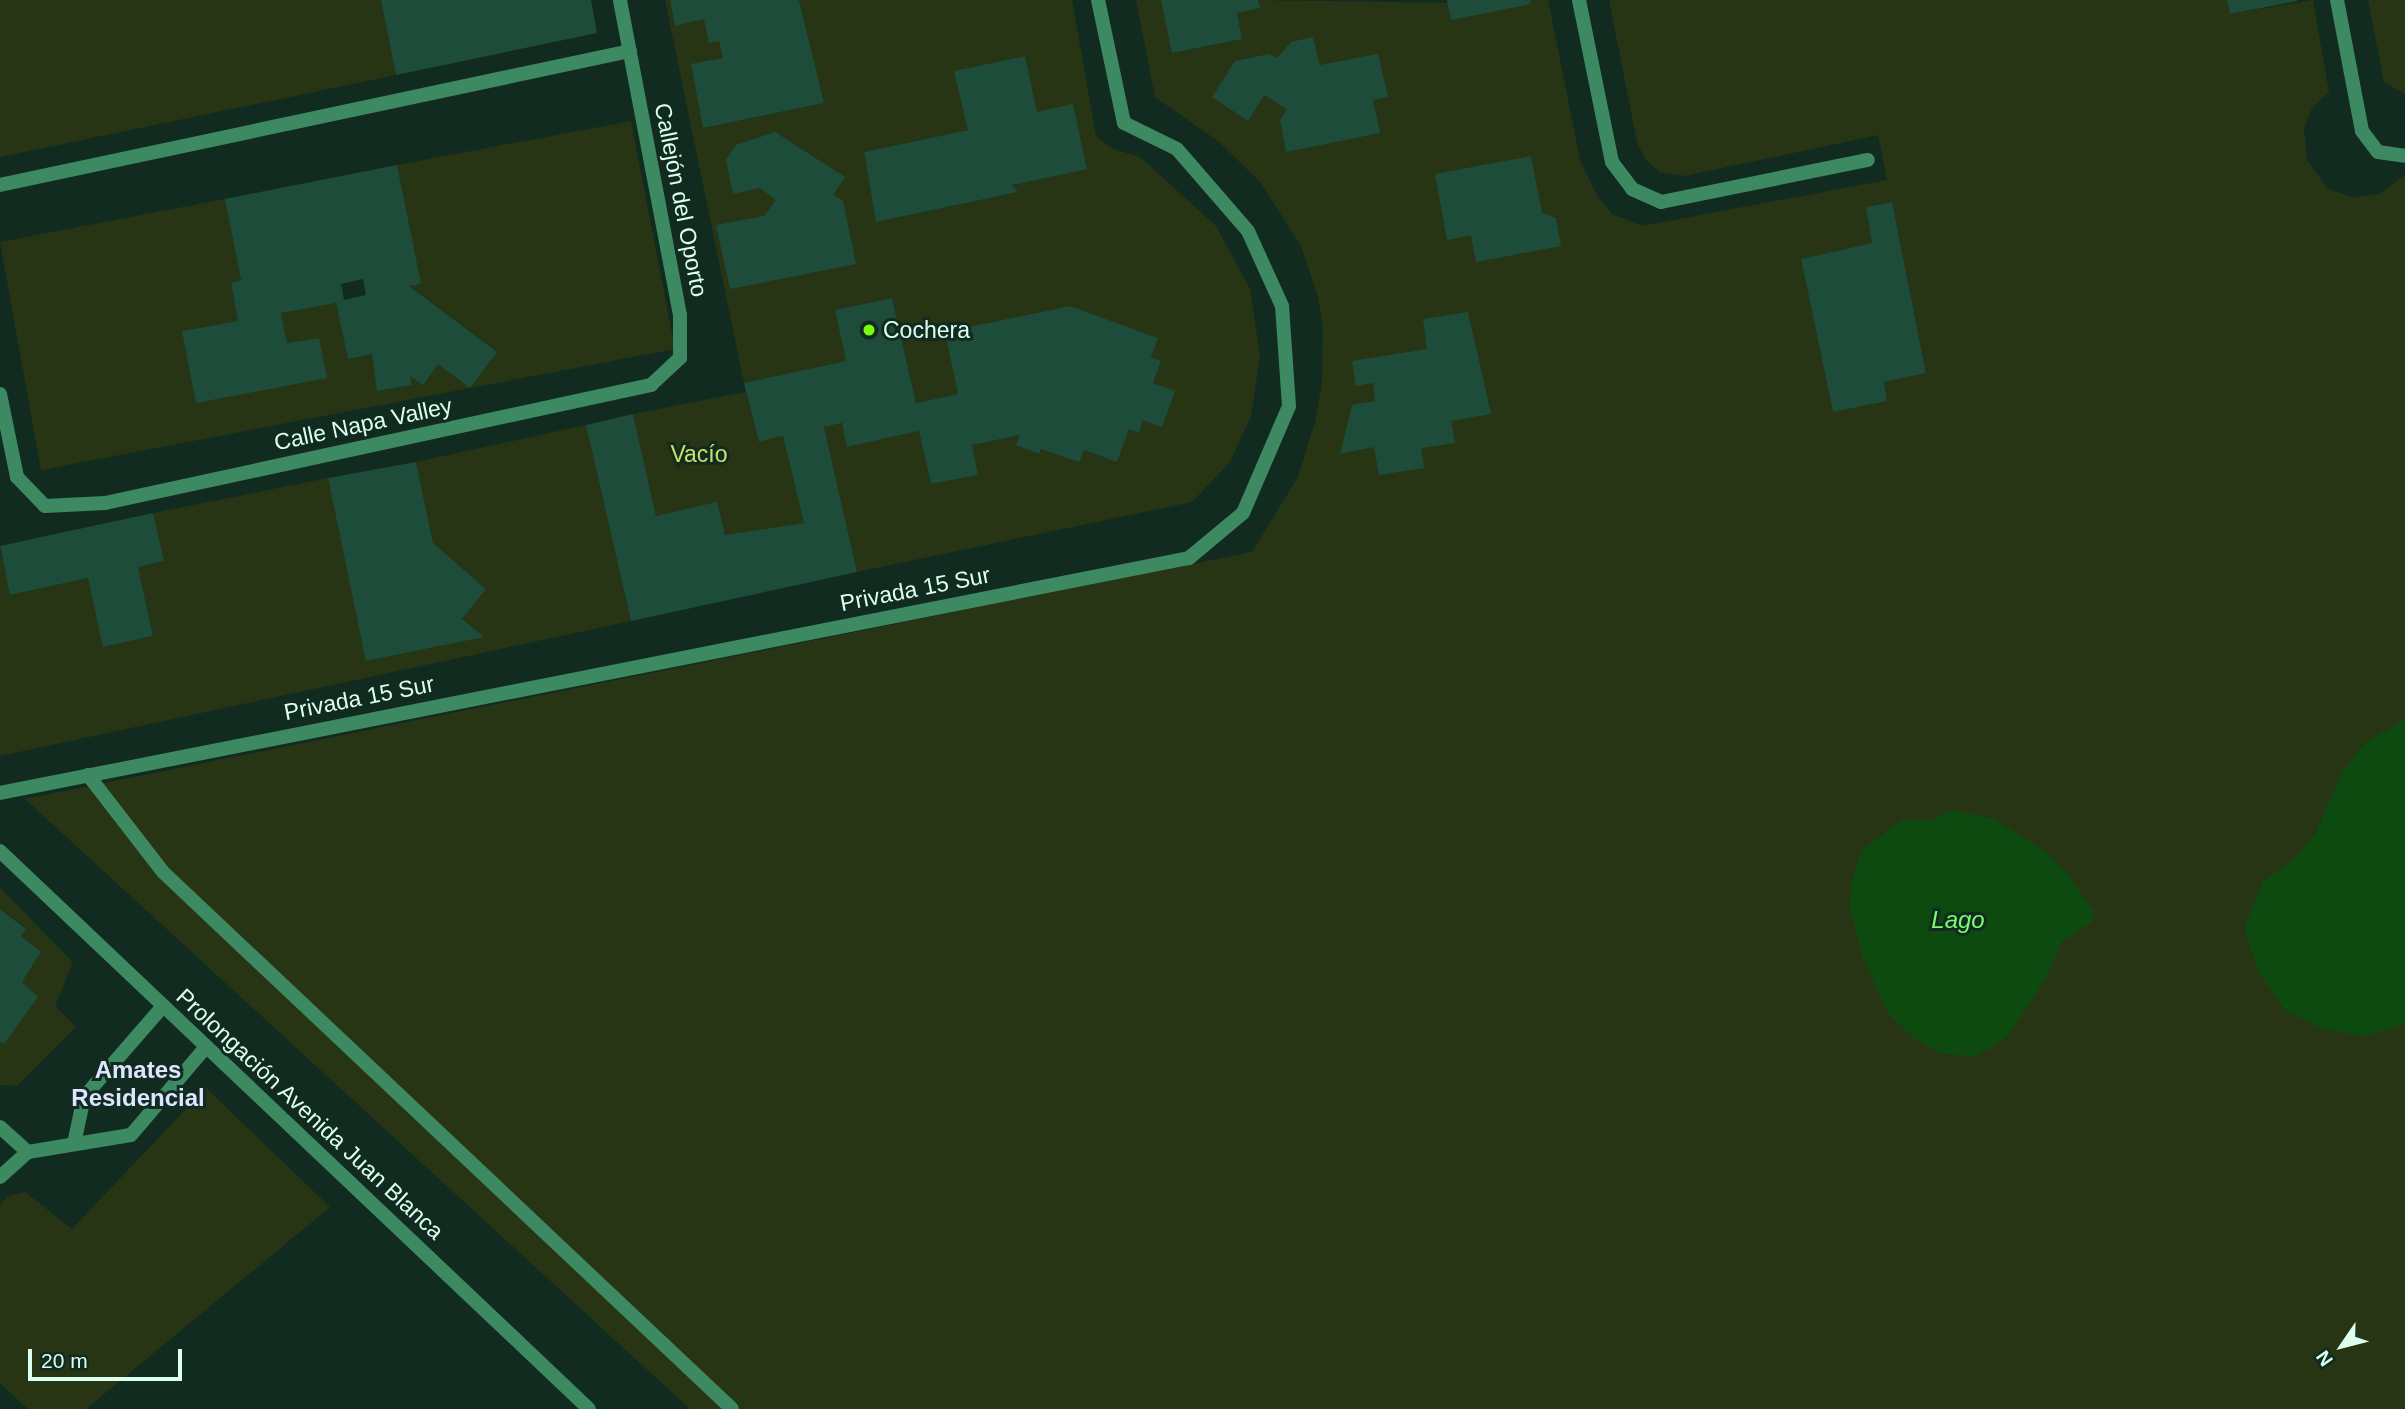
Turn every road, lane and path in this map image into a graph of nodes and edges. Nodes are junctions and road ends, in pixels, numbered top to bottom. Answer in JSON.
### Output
{"nodes":[{"id":1,"x":620,"y":0,"type":"edge"},
{"id":2,"x":1098,"y":0,"type":"edge"},
{"id":3,"x":1579,"y":0,"type":"edge"},
{"id":4,"x":2337,"y":0,"type":"edge"},
{"id":5,"x":630,"y":51,"type":"junction"},
{"id":6,"x":2405,"y":156,"type":"edge"},
{"id":7,"x":1868,"y":160,"type":"dead end"},
{"id":8,"x":0,"y":185,"type":"edge"},
{"id":9,"x":680,"y":358,"type":"joint"},
{"id":10,"x":0,"y":394,"type":"edge"},
{"id":11,"x":88,"y":775,"type":"junction"},
{"id":12,"x":0,"y":793,"type":"edge"},
{"id":13,"x":0,"y":851,"type":"edge"},
{"id":14,"x":163,"y":1006,"type":"junction"},
{"id":15,"x":205,"y":1048,"type":"junction"},
{"id":16,"x":0,"y":1127,"type":"edge"},
{"id":17,"x":74,"y":1144,"type":"junction"},
{"id":18,"x":28,"y":1152,"type":"junction"},
{"id":19,"x":0,"y":1177,"type":"edge"},
{"id":20,"x":589,"y":1409,"type":"edge"},
{"id":21,"x":732,"y":1409,"type":"edge"}],
"edges":[{"from":1,"to":5,"type":"street","name":"Callejón del Oporto"},
{"from":2,"to":11,"type":"street","name":"Privada 15 Sur"},
{"from":3,"to":7,"type":"street"},
{"from":4,"to":6,"type":"street"},
{"from":5,"to":8,"type":"street"},
{"from":5,"to":9,"type":"street","name":"Callejón del Oporto"},
{"from":9,"to":10,"type":"street","name":"Calle Napa Valley"},
{"from":11,"to":12,"type":"street","name":"Privada 15 Sur"},
{"from":11,"to":21,"type":"street"},
{"from":13,"to":14,"type":"street","name":"Prolongación Avenida Juan Blanca"},
{"from":14,"to":15,"type":"street","name":"Prolongación Avenida Juan Blanca"},
{"from":14,"to":17,"type":"street"},
{"from":15,"to":17,"type":"street"},
{"from":15,"to":20,"type":"street","name":"Prolongación Avenida Juan Blanca"},
{"from":16,"to":18,"type":"street"},
{"from":17,"to":18,"type":"street"},
{"from":18,"to":19,"type":"street"}]}
